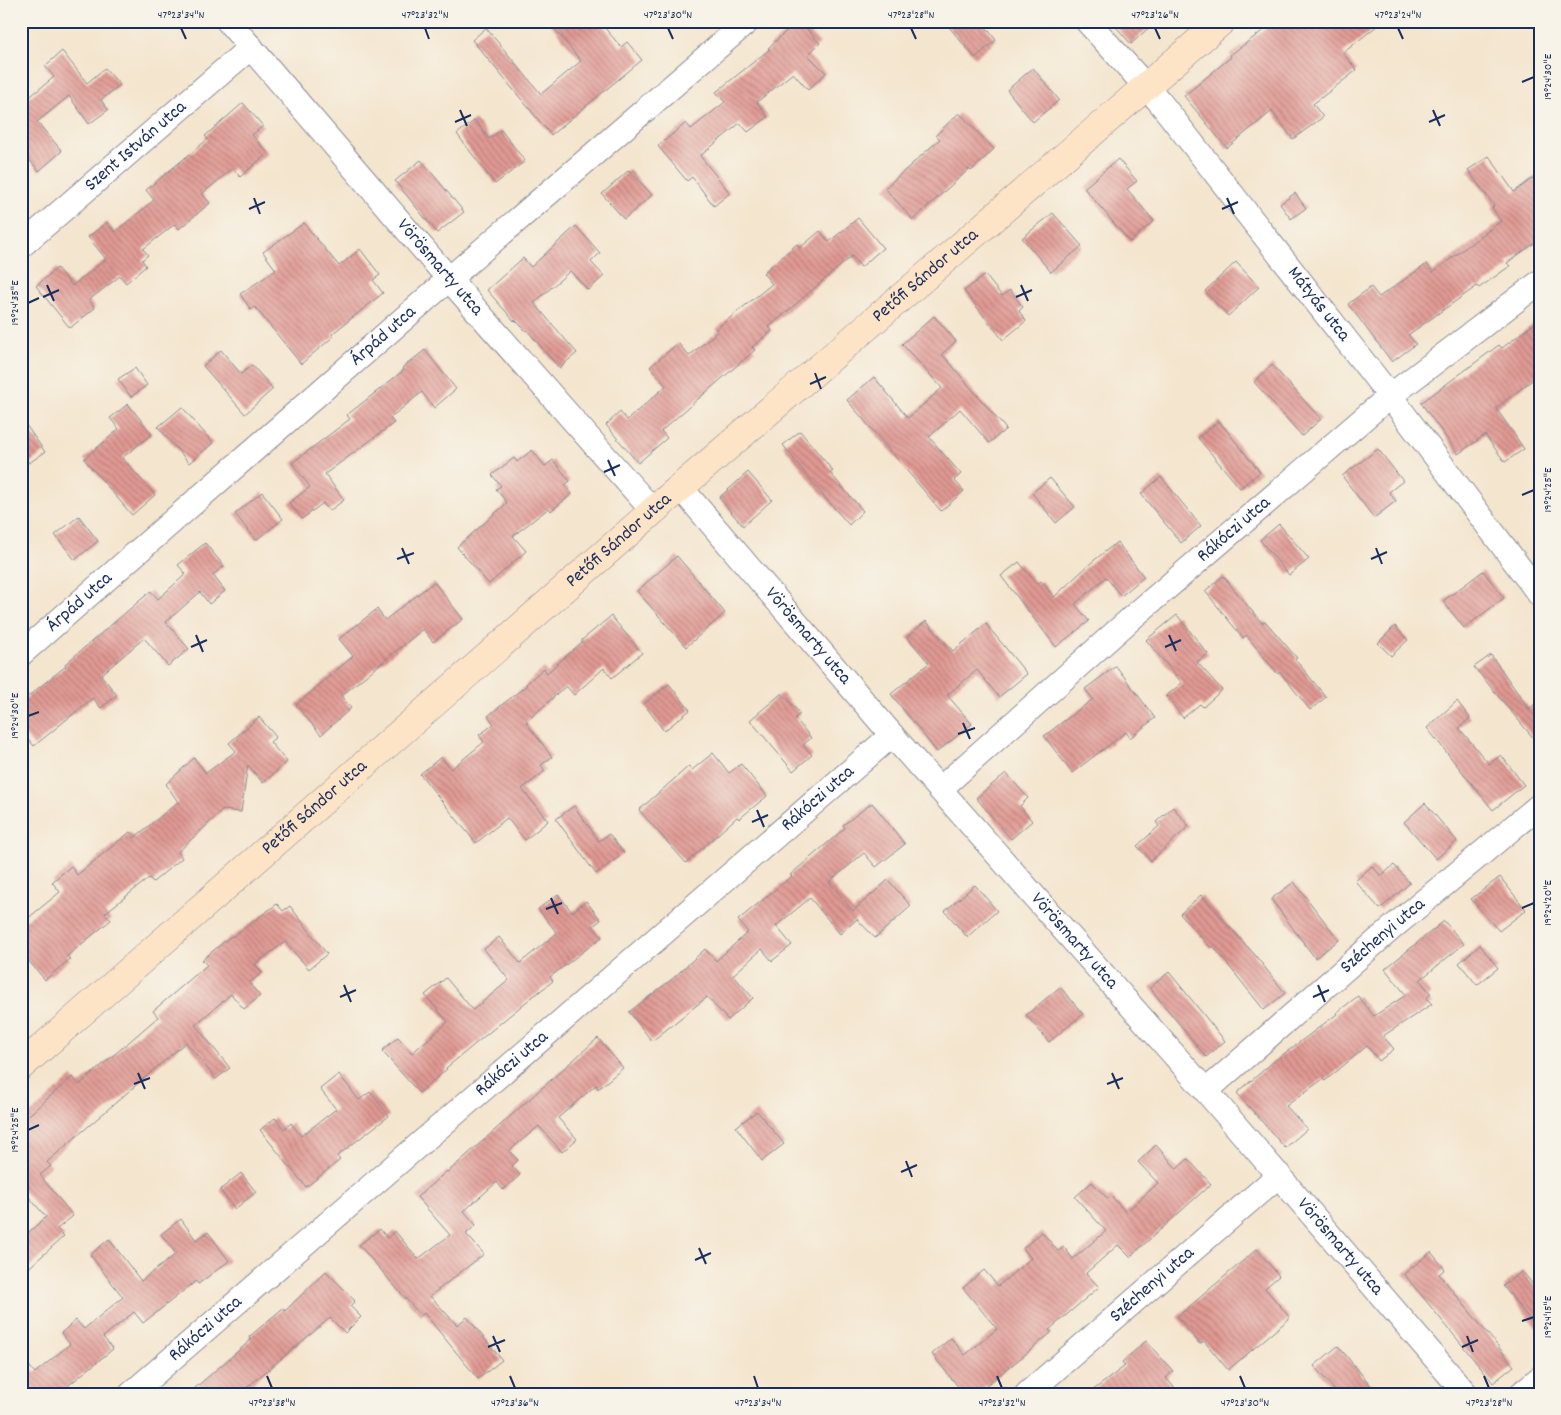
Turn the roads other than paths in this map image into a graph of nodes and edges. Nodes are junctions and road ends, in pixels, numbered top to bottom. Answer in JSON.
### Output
{"nodes":[{"id":1,"x":228,"y":21,"type":"edge"},
{"id":2,"x":748,"y":21,"type":"edge"},
{"id":3,"x":1087,"y":21,"type":"edge"},
{"id":4,"x":1222,"y":21,"type":"edge"},
{"id":5,"x":251,"y":47,"type":"junction"},
{"id":6,"x":1146,"y":86,"type":"junction"},
{"id":7,"x":21,"y":246,"type":"edge"},
{"id":8,"x":449,"y":279,"type":"junction"},
{"id":9,"x":1540,"y":282,"type":"edge"},
{"id":10,"x":1390,"y":396,"type":"junction"},
{"id":11,"x":681,"y":488,"type":"junction"},
{"id":12,"x":653,"y":511,"type":"junction"},
{"id":13,"x":1540,"y":595,"type":"edge"},
{"id":14,"x":21,"y":654,"type":"edge"},
{"id":15,"x":892,"y":735,"type":"junction"},
{"id":16,"x":940,"y":789,"type":"junction"},
{"id":17,"x":1540,"y":805,"type":"edge"},
{"id":18,"x":21,"y":1066,"type":"edge"},
{"id":19,"x":1206,"y":1091,"type":"junction"},
{"id":20,"x":1279,"y":1175,"type":"junction"},
{"id":21,"x":1540,"y":1378,"type":"edge"},
{"id":22,"x":131,"y":1394,"type":"edge"},
{"id":23,"x":1027,"y":1394,"type":"edge"},
{"id":24,"x":1466,"y":1394,"type":"edge"},
{"id":25,"x":1521,"y":1394,"type":"edge"}],
"edges":[{"from":1,"to":5,"type":"street","name":"Vörösmarty utca"},
{"from":2,"to":8,"type":"street","name":"Árpád utca"},
{"from":3,"to":6,"type":"street","name":"Mátyás utca"},
{"from":4,"to":6,"type":"main road","name":"Petőfi Sándor utca"},
{"from":5,"to":7,"type":"street","name":"Szent István utca"},
{"from":5,"to":8,"type":"street","name":"Vörösmarty utca"},
{"from":6,"to":10,"type":"street","name":"Mátyás utca"},
{"from":6,"to":11,"type":"main road","name":"Petőfi Sándor utca"},
{"from":8,"to":12,"type":"street","name":"Vörösmarty utca"},
{"from":8,"to":14,"type":"street","name":"Árpád utca"},
{"from":9,"to":10,"type":"street","name":"Rákóczi utca"},
{"from":10,"to":13,"type":"street","name":"Mátyás utca"},
{"from":10,"to":16,"type":"street","name":"Rákóczi utca"},
{"from":11,"to":12,"type":"main road","name":"Petőfi Sándor utca"},
{"from":11,"to":15,"type":"street","name":"Vörösmarty utca"},
{"from":12,"to":18,"type":"main road","name":"Petőfi Sándor utca"},
{"from":15,"to":16,"type":"street","name":"Vörösmarty utca"},
{"from":15,"to":22,"type":"street","name":"Rákóczi utca"},
{"from":16,"to":19,"type":"street","name":"Vörösmarty utca"},
{"from":17,"to":19,"type":"street","name":"Széchenyi utca"},
{"from":19,"to":20,"type":"street","name":"Vörösmarty utca"},
{"from":20,"to":23,"type":"street","name":"Széchenyi utca"},
{"from":20,"to":24,"type":"street","name":"Vörösmarty utca"},
{"from":21,"to":25,"type":"street"}]}
